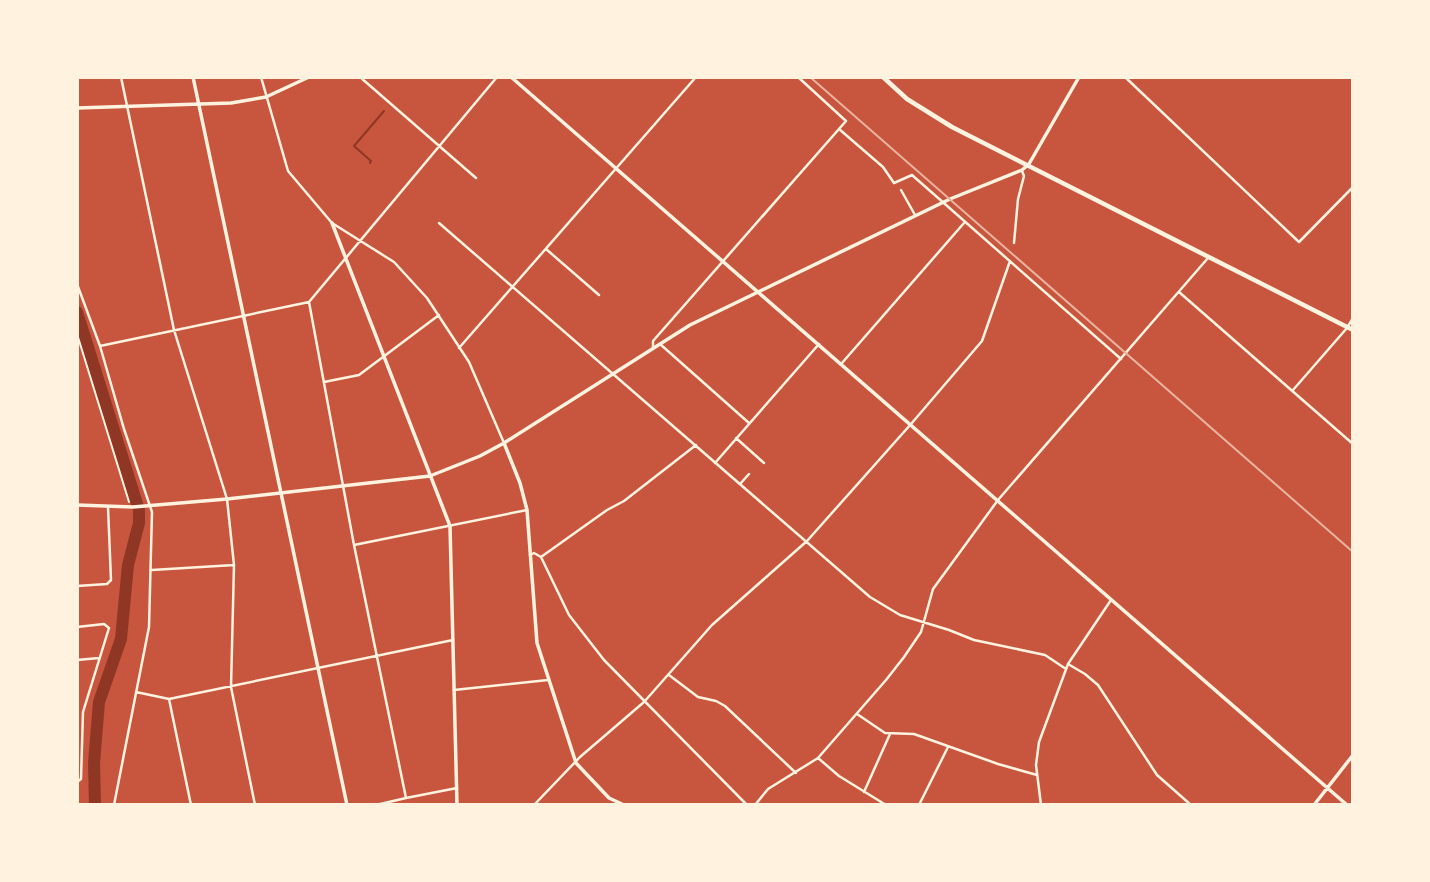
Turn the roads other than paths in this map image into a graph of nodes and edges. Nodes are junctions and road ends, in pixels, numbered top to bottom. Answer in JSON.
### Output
{"nodes":[{"id":1,"x":121,"y":77,"type":"edge"},
{"id":2,"x":194,"y":77,"type":"edge"},
{"id":3,"x":261,"y":77,"type":"edge"},
{"id":4,"x":309,"y":77,"type":"edge"},
{"id":5,"x":360,"y":77,"type":"edge"},
{"id":6,"x":497,"y":77,"type":"edge"},
{"id":7,"x":511,"y":77,"type":"edge"},
{"id":8,"x":696,"y":77,"type":"edge"},
{"id":9,"x":798,"y":77,"type":"edge"},
{"id":10,"x":884,"y":77,"type":"edge"},
{"id":11,"x":1079,"y":77,"type":"edge"},
{"id":12,"x":1125,"y":77,"type":"edge"},
{"id":13,"x":266,"y":97,"type":"junction"},
{"id":14,"x":199,"y":103,"type":"junction"},
{"id":15,"x":127,"y":107,"type":"junction"},
{"id":16,"x":77,"y":108,"type":"edge"},
{"id":17,"x":839,"y":129,"type":"junction"},
{"id":18,"x":439,"y":147,"type":"junction"},
{"id":19,"x":1029,"y":164,"type":"junction"},
{"id":20,"x":617,"y":168,"type":"junction"},
{"id":21,"x":1022,"y":170,"type":"junction"},
{"id":22,"x":476,"y":178,"type":"dead end"},
{"id":23,"x":1353,"y":187,"type":"edge"},
{"id":24,"x":901,"y":190,"type":"dead end"},
{"id":25,"x":943,"y":203,"type":"junction"},
{"id":26,"x":916,"y":216,"type":"junction"},
{"id":27,"x":332,"y":223,"type":"junction"},
{"id":28,"x":439,"y":223,"type":"dead end"},
{"id":29,"x":965,"y":223,"type":"junction"},
{"id":30,"x":361,"y":242,"type":"junction"},
{"id":31,"x":1014,"y":243,"type":"dead end"},
{"id":32,"x":546,"y":248,"type":"junction"},
{"id":33,"x":1208,"y":257,"type":"junction"},
{"id":34,"x":346,"y":258,"type":"junction"},
{"id":35,"x":724,"y":261,"type":"junction"},
{"id":36,"x":1010,"y":261,"type":"junction"},
{"id":37,"x":77,"y":285,"type":"edge"},
{"id":38,"x":513,"y":287,"type":"junction"},
{"id":39,"x":759,"y":291,"type":"junction"},
{"id":40,"x":1178,"y":292,"type":"junction"},
{"id":41,"x":599,"y":295,"type":"dead end"},
{"id":42,"x":309,"y":302,"type":"junction"},
{"id":43,"x":439,"y":314,"type":"junction"},
{"id":44,"x":244,"y":316,"type":"junction"},
{"id":45,"x":1353,"y":318,"type":"edge"},
{"id":46,"x":1350,"y":329,"type":"edge"},
{"id":47,"x":173,"y":330,"type":"junction"},
{"id":48,"x":77,"y":334,"type":"edge"},
{"id":49,"x":660,"y":344,"type":"junction"},
{"id":50,"x":819,"y":344,"type":"junction"},
{"id":51,"x":100,"y":346,"type":"junction"},
{"id":52,"x":459,"y":348,"type":"junction"},
{"id":53,"x":653,"y":349,"type":"junction"},
{"id":54,"x":384,"y":356,"type":"junction"},
{"id":55,"x":1121,"y":359,"type":"junction"},
{"id":56,"x":842,"y":363,"type":"junction"},
{"id":57,"x":614,"y":373,"type":"junction"},
{"id":58,"x":324,"y":382,"type":"junction"},
{"id":59,"x":1292,"y":391,"type":"junction"},
{"id":60,"x":748,"y":423,"type":"junction"},
{"id":61,"x":911,"y":424,"type":"junction"},
{"id":62,"x":736,"y":438,"type":"junction"},
{"id":63,"x":504,"y":443,"type":"junction"},
{"id":64,"x":1353,"y":444,"type":"edge"},
{"id":65,"x":695,"y":445,"type":"junction"},
{"id":66,"x":715,"y":463,"type":"junction"},
{"id":67,"x":764,"y":463,"type":"dead end"},
{"id":68,"x":749,"y":474,"type":"dead end"},
{"id":69,"x":430,"y":476,"type":"junction"},
{"id":70,"x":740,"y":484,"type":"junction"},
{"id":71,"x":342,"y":485,"type":"junction"},
{"id":72,"x":281,"y":492,"type":"junction"},
{"id":73,"x":227,"y":499,"type":"junction"},
{"id":74,"x":998,"y":500,"type":"junction"},
{"id":75,"x":129,"y":502,"type":"dead end"},
{"id":76,"x":77,"y":505,"type":"edge"},
{"id":77,"x":150,"y":506,"type":"junction"},
{"id":78,"x":108,"y":507,"type":"junction"},
{"id":79,"x":527,"y":510,"type":"junction"},
{"id":80,"x":450,"y":526,"type":"junction"},
{"id":81,"x":807,"y":541,"type":"junction"},
{"id":82,"x":354,"y":545,"type":"junction"},
{"id":83,"x":530,"y":555,"type":"junction"},
{"id":84,"x":541,"y":557,"type":"junction"},
{"id":85,"x":234,"y":565,"type":"junction"},
{"id":86,"x":152,"y":570,"type":"junction"},
{"id":87,"x":77,"y":586,"type":"edge"},
{"id":88,"x":1111,"y":600,"type":"junction"},
{"id":89,"x":924,"y":622,"type":"junction"},
{"id":90,"x":77,"y":628,"type":"edge"},
{"id":91,"x":453,"y":640,"type":"junction"},
{"id":92,"x":377,"y":657,"type":"junction"},
{"id":93,"x":99,"y":658,"type":"junction"},
{"id":94,"x":77,"y":660,"type":"edge"},
{"id":95,"x":1068,"y":664,"type":"junction"},
{"id":96,"x":318,"y":669,"type":"junction"},
{"id":97,"x":1066,"y":669,"type":"junction"},
{"id":98,"x":669,"y":675,"type":"junction"},
{"id":99,"x":548,"y":680,"type":"junction"},
{"id":100,"x":230,"y":687,"type":"junction"},
{"id":101,"x":454,"y":690,"type":"junction"},
{"id":102,"x":136,"y":692,"type":"junction"},
{"id":103,"x":169,"y":699,"type":"junction"},
{"id":104,"x":644,"y":702,"type":"junction"},
{"id":105,"x":857,"y":714,"type":"junction"},
{"id":106,"x":890,"y":734,"type":"junction"},
{"id":107,"x":948,"y":747,"type":"junction"},
{"id":108,"x":1353,"y":755,"type":"edge"},
{"id":109,"x":818,"y":758,"type":"junction"},
{"id":110,"x":576,"y":763,"type":"junction"},
{"id":111,"x":796,"y":773,"type":"junction"},
{"id":112,"x":1037,"y":775,"type":"junction"},
{"id":113,"x":77,"y":782,"type":"edge"},
{"id":114,"x":1327,"y":787,"type":"junction"},
{"id":115,"x":457,"y":788,"type":"junction"},
{"id":116,"x":864,"y":792,"type":"junction"},
{"id":117,"x":406,"y":798,"type":"junction"},
{"id":118,"x":114,"y":805,"type":"edge"},
{"id":119,"x":191,"y":805,"type":"edge"},
{"id":120,"x":256,"y":805,"type":"edge"},
{"id":121,"x":347,"y":805,"type":"edge"},
{"id":122,"x":376,"y":805,"type":"edge"},
{"id":123,"x":457,"y":805,"type":"edge"},
{"id":124,"x":534,"y":805,"type":"edge"},
{"id":125,"x":624,"y":805,"type":"edge"},
{"id":126,"x":747,"y":805,"type":"edge"},
{"id":127,"x":755,"y":805,"type":"edge"},
{"id":128,"x":886,"y":805,"type":"edge"},
{"id":129,"x":919,"y":805,"type":"edge"},
{"id":130,"x":1041,"y":805,"type":"edge"},
{"id":131,"x":1191,"y":805,"type":"edge"},
{"id":132,"x":1314,"y":805,"type":"edge"},
{"id":133,"x":1347,"y":805,"type":"edge"}],
"edges":[{"from":1,"to":15,"type":"street"},
{"from":2,"to":14,"type":"street"},
{"from":3,"to":13,"type":"street"},
{"from":4,"to":13,"type":"street"},
{"from":5,"to":18,"type":"street"},
{"from":6,"to":18,"type":"street"},
{"from":7,"to":20,"type":"street"},
{"from":8,"to":20,"type":"street"},
{"from":9,"to":17,"type":"street"},
{"from":10,"to":19,"type":"main road"},
{"from":11,"to":19,"type":"street"},
{"from":12,"to":23,"type":"street"},
{"from":13,"to":14,"type":"street"},
{"from":13,"to":27,"type":"street"},
{"from":14,"to":15,"type":"street"},
{"from":14,"to":44,"type":"street"},
{"from":15,"to":16,"type":"street"},
{"from":15,"to":47,"type":"street"},
{"from":17,"to":25,"type":"street"},
{"from":17,"to":35,"type":"street"},
{"from":18,"to":22,"type":"street"},
{"from":18,"to":30,"type":"street"},
{"from":19,"to":21,"type":"street"},
{"from":19,"to":33,"type":"main road"},
{"from":20,"to":32,"type":"street"},
{"from":20,"to":35,"type":"street"},
{"from":21,"to":25,"type":"street"},
{"from":21,"to":31,"type":"street"},
{"from":24,"to":26,"type":"street"},
{"from":25,"to":26,"type":"street"},
{"from":25,"to":29,"type":"street"},
{"from":26,"to":39,"type":"street"},
{"from":27,"to":30,"type":"street"},
{"from":27,"to":34,"type":"street"},
{"from":28,"to":38,"type":"street"},
{"from":29,"to":36,"type":"street"},
{"from":29,"to":56,"type":"street"},
{"from":30,"to":34,"type":"street"},
{"from":30,"to":43,"type":"street"},
{"from":32,"to":38,"type":"street"},
{"from":32,"to":41,"type":"street"},
{"from":33,"to":40,"type":"street"},
{"from":33,"to":46,"type":"main road"},
{"from":34,"to":42,"type":"street"},
{"from":34,"to":54,"type":"street"},
{"from":35,"to":39,"type":"street"},
{"from":35,"to":53,"type":"street"},
{"from":36,"to":55,"type":"street"},
{"from":36,"to":61,"type":"street"},
{"from":37,"to":51,"type":"street"},
{"from":38,"to":52,"type":"street"},
{"from":38,"to":57,"type":"street"},
{"from":39,"to":49,"type":"street"},
{"from":39,"to":50,"type":"street"},
{"from":40,"to":55,"type":"street"},
{"from":40,"to":59,"type":"street"},
{"from":42,"to":44,"type":"street"},
{"from":42,"to":58,"type":"street"},
{"from":43,"to":52,"type":"street"},
{"from":43,"to":54,"type":"street"},
{"from":44,"to":47,"type":"street"},
{"from":44,"to":72,"type":"street"},
{"from":45,"to":46,"type":"street"},
{"from":46,"to":59,"type":"street"},
{"from":47,"to":51,"type":"street"},
{"from":47,"to":73,"type":"street"},
{"from":48,"to":75,"type":"street"},
{"from":49,"to":53,"type":"street"},
{"from":49,"to":60,"type":"street"},
{"from":50,"to":56,"type":"street"},
{"from":50,"to":60,"type":"street"},
{"from":51,"to":77,"type":"street"},
{"from":52,"to":63,"type":"street"},
{"from":53,"to":57,"type":"street"},
{"from":54,"to":58,"type":"street"},
{"from":54,"to":69,"type":"street"},
{"from":55,"to":74,"type":"street"},
{"from":56,"to":61,"type":"street"},
{"from":57,"to":63,"type":"street"},
{"from":57,"to":65,"type":"street"},
{"from":58,"to":71,"type":"street"},
{"from":59,"to":64,"type":"street"},
{"from":60,"to":62,"type":"street"},
{"from":61,"to":74,"type":"street"},
{"from":61,"to":81,"type":"street"},
{"from":62,"to":66,"type":"street"},
{"from":62,"to":67,"type":"street"},
{"from":63,"to":69,"type":"street"},
{"from":63,"to":79,"type":"street"},
{"from":65,"to":66,"type":"street"},
{"from":65,"to":84,"type":"street"},
{"from":66,"to":70,"type":"street"},
{"from":68,"to":70,"type":"street"},
{"from":69,"to":71,"type":"street"},
{"from":69,"to":80,"type":"street"},
{"from":70,"to":81,"type":"street"},
{"from":71,"to":72,"type":"street"},
{"from":71,"to":82,"type":"street"},
{"from":72,"to":73,"type":"street"},
{"from":72,"to":96,"type":"street"},
{"from":73,"to":77,"type":"street"},
{"from":73,"to":85,"type":"street"},
{"from":74,"to":88,"type":"street"},
{"from":74,"to":89,"type":"street"},
{"from":76,"to":78,"type":"street"},
{"from":77,"to":78,"type":"street"},
{"from":77,"to":86,"type":"street"},
{"from":78,"to":87,"type":"street"},
{"from":79,"to":80,"type":"street"},
{"from":79,"to":83,"type":"street"},
{"from":80,"to":82,"type":"street"},
{"from":80,"to":91,"type":"street"},
{"from":81,"to":89,"type":"street"},
{"from":81,"to":98,"type":"street"},
{"from":82,"to":92,"type":"street"},
{"from":83,"to":84,"type":"street"},
{"from":83,"to":99,"type":"street"},
{"from":84,"to":104,"type":"street"},
{"from":85,"to":86,"type":"street"},
{"from":85,"to":100,"type":"street"},
{"from":86,"to":102,"type":"street"},
{"from":88,"to":95,"type":"street"},
{"from":88,"to":114,"type":"street"},
{"from":89,"to":97,"type":"street"},
{"from":89,"to":105,"type":"street"},
{"from":90,"to":93,"type":"street"},
{"from":91,"to":92,"type":"street"},
{"from":91,"to":101,"type":"street"},
{"from":92,"to":96,"type":"street"},
{"from":92,"to":117,"type":"street"},
{"from":93,"to":94,"type":"street"},
{"from":93,"to":113,"type":"street"},
{"from":95,"to":97,"type":"street"},
{"from":95,"to":131,"type":"street"},
{"from":96,"to":100,"type":"street"},
{"from":96,"to":121,"type":"street"},
{"from":97,"to":112,"type":"street"},
{"from":98,"to":104,"type":"street"},
{"from":98,"to":111,"type":"street"},
{"from":99,"to":101,"type":"street"},
{"from":99,"to":110,"type":"street"},
{"from":100,"to":103,"type":"street"},
{"from":100,"to":120,"type":"street"},
{"from":101,"to":115,"type":"street"},
{"from":102,"to":103,"type":"street"},
{"from":102,"to":118,"type":"street"},
{"from":103,"to":119,"type":"street"},
{"from":104,"to":110,"type":"street"},
{"from":104,"to":126,"type":"street"},
{"from":105,"to":106,"type":"street"},
{"from":105,"to":109,"type":"street"},
{"from":106,"to":107,"type":"street"},
{"from":106,"to":116,"type":"street"},
{"from":107,"to":112,"type":"street"},
{"from":107,"to":129,"type":"street"},
{"from":108,"to":114,"type":"street"},
{"from":109,"to":111,"type":"street"},
{"from":109,"to":116,"type":"street"},
{"from":110,"to":124,"type":"street"},
{"from":110,"to":125,"type":"street"},
{"from":111,"to":127,"type":"street"},
{"from":112,"to":130,"type":"street"},
{"from":114,"to":132,"type":"street"},
{"from":114,"to":133,"type":"street"},
{"from":115,"to":117,"type":"street"},
{"from":115,"to":123,"type":"street"},
{"from":116,"to":128,"type":"street"},
{"from":117,"to":122,"type":"street"}]}
